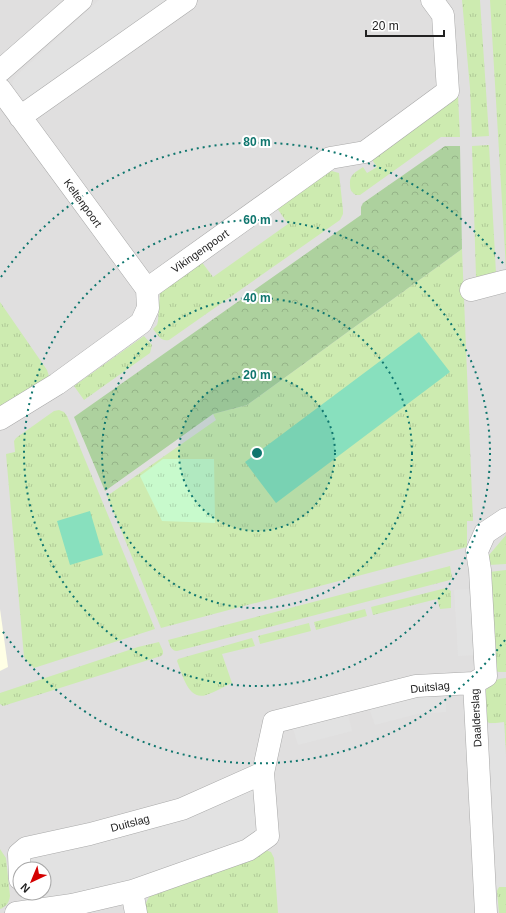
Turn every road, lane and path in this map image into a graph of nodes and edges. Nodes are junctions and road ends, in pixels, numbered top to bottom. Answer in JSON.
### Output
{"nodes":[{"id":1,"x":81,"y":0,"type":"edge"},
{"id":2,"x":186,"y":0,"type":"edge"},
{"id":3,"x":432,"y":0,"type":"edge"},
{"id":4,"x":0,"y":71,"type":"edge"},
{"id":5,"x":0,"y":89,"type":"edge"},
{"id":6,"x":20,"y":117,"type":"junction"},
{"id":7,"x":506,"y":282,"type":"edge"},
{"id":8,"x":147,"y":289,"type":"junction"},
{"id":9,"x":470,"y":290,"type":"dead end"},
{"id":10,"x":0,"y":419,"type":"edge"},
{"id":11,"x":506,"y":519,"type":"edge"},
{"id":12,"x":474,"y":683,"type":"junction"},
{"id":13,"x":264,"y":773,"type":"junction"},
{"id":14,"x":19,"y":861,"type":"edge"},
{"id":15,"x":132,"y":891,"type":"junction"},
{"id":16,"x":19,"y":906,"type":"edge"},
{"id":17,"x":136,"y":913,"type":"edge"},
{"id":18,"x":486,"y":913,"type":"edge"}],
"edges":[{"from":1,"to":4,"type":"street"},
{"from":2,"to":6,"type":"street"},
{"from":3,"to":8,"type":"street","name":"Vikingenpoort"},
{"from":5,"to":6,"type":"street","name":"Keltenpoort"},
{"from":6,"to":8,"type":"street","name":"Keltenpoort"},
{"from":7,"to":9,"type":"street"},
{"from":8,"to":10,"type":"street"},
{"from":11,"to":12,"type":"street","name":"Daalderslag"},
{"from":12,"to":13,"type":"street","name":"Duitslag"},
{"from":12,"to":18,"type":"street","name":"Daalderslag"},
{"from":13,"to":14,"type":"street","name":"Duitslag"},
{"from":13,"to":15,"type":"street","name":"Duitslag"},
{"from":15,"to":16,"type":"street","name":"Duitslag"},
{"from":15,"to":17,"type":"street"}]}
